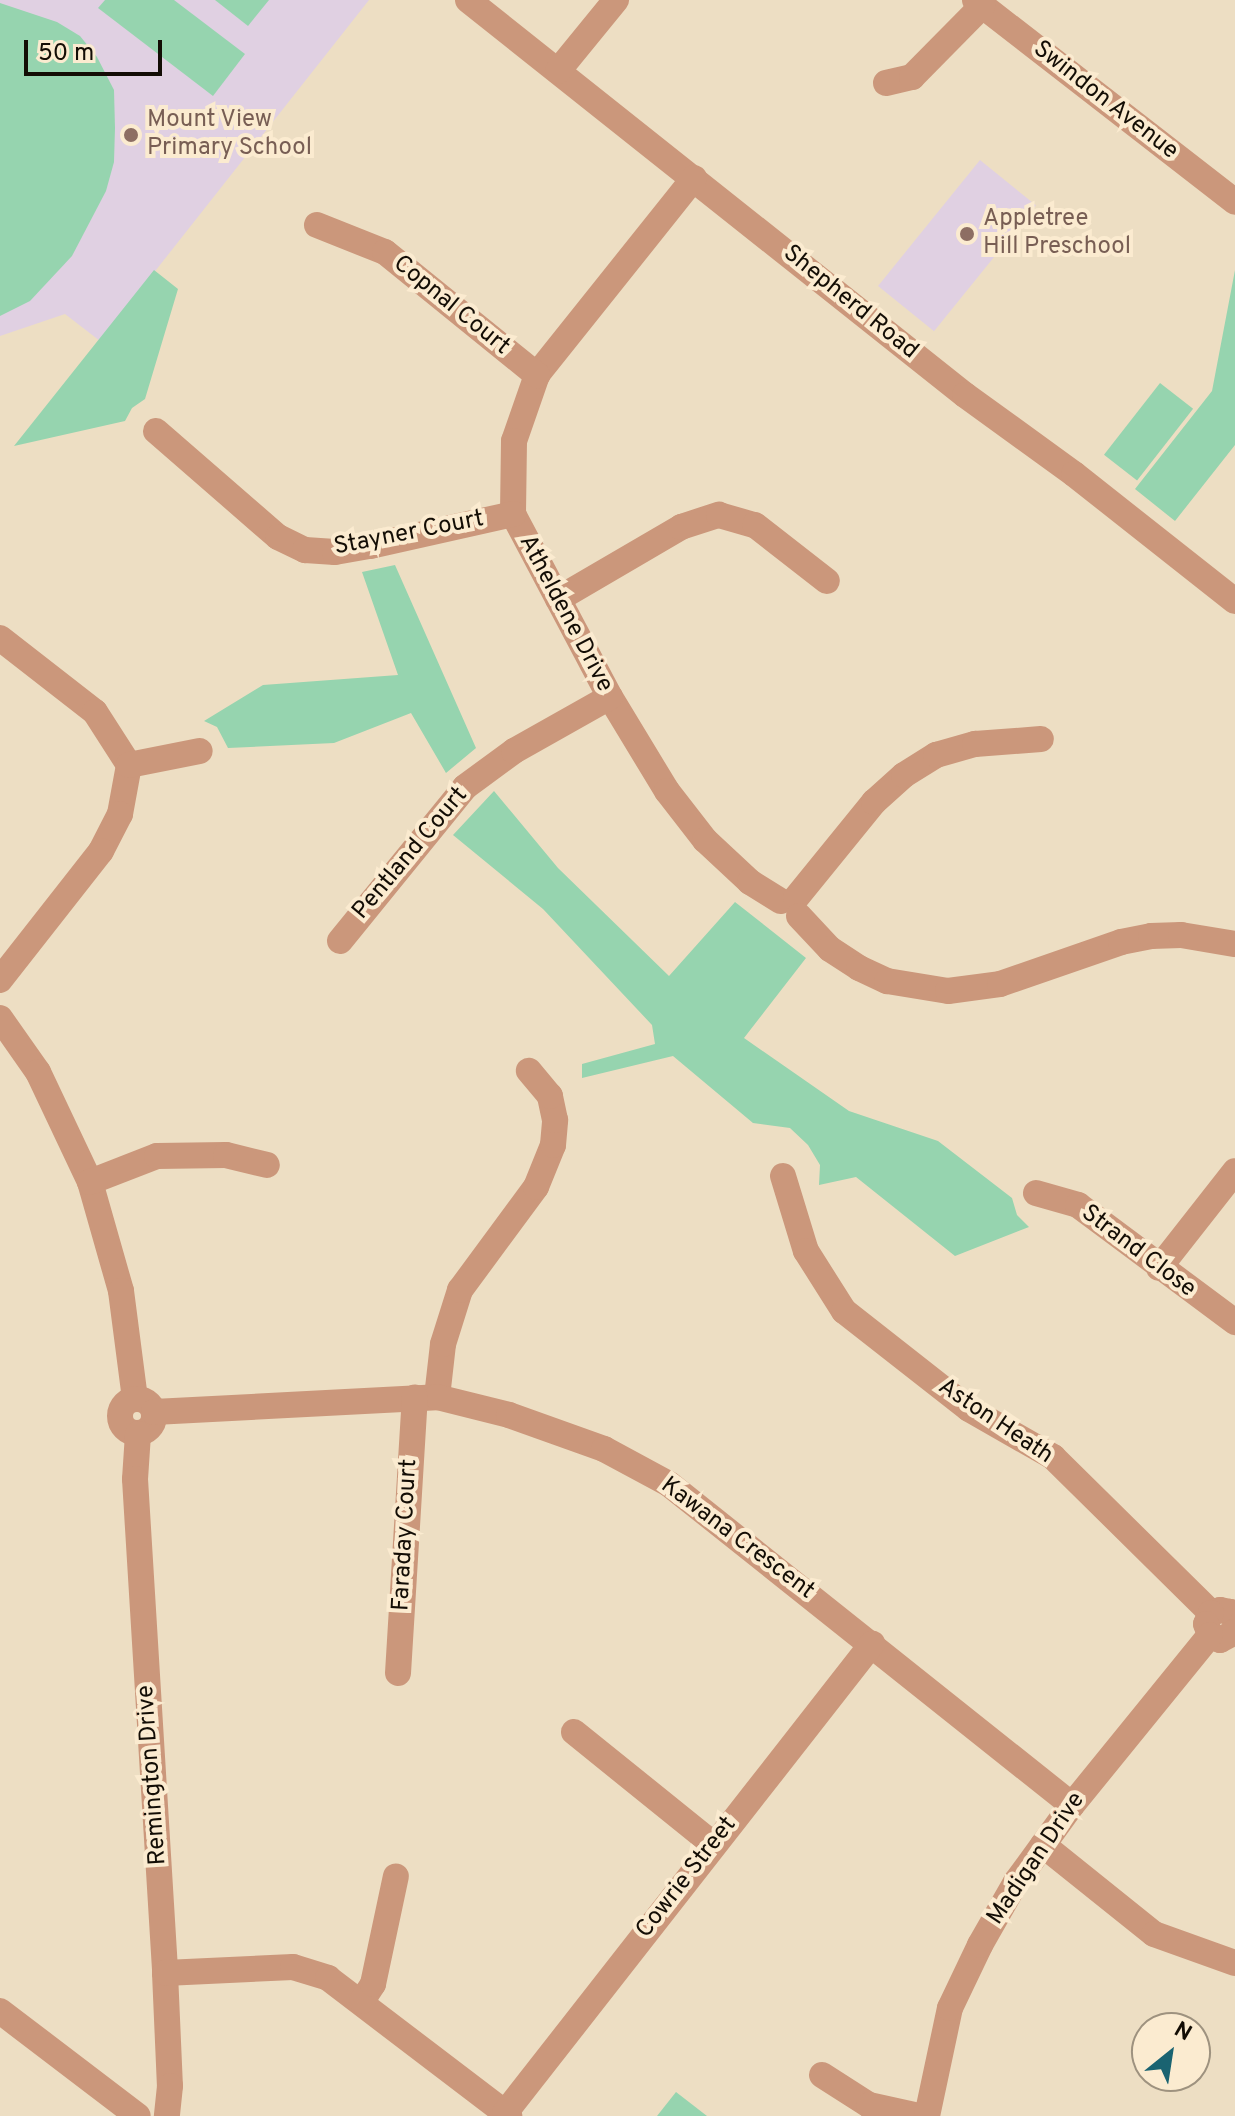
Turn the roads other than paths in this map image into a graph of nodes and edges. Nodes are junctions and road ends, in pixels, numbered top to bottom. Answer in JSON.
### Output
{"nodes":[{"id":1,"x":468,"y":0,"type":"edge"},
{"id":2,"x":616,"y":0,"type":"edge"},
{"id":3,"x":978,"y":3,"type":"edge"},
{"id":4,"x":558,"y":71,"type":"junction"},
{"id":5,"x":886,"y":83,"type":"dead end"},
{"id":6,"x":694,"y":178,"type":"junction"},
{"id":7,"x":1235,"y":202,"type":"edge"},
{"id":8,"x":317,"y":225,"type":"dead end"},
{"id":9,"x":537,"y":375,"type":"junction"},
{"id":10,"x":156,"y":431,"type":"dead end"},
{"id":11,"x":513,"y":514,"type":"junction"},
{"id":12,"x":827,"y":581,"type":"dead end"},
{"id":13,"x":558,"y":599,"type":"junction"},
{"id":14,"x":1235,"y":601,"type":"edge"},
{"id":15,"x":0,"y":638,"type":"edge"},
{"id":16,"x":610,"y":697,"type":"junction"},
{"id":17,"x":1041,"y":739,"type":"dead end"},
{"id":18,"x":200,"y":751,"type":"dead end"},
{"id":19,"x":129,"y":765,"type":"junction"},
{"id":20,"x":792,"y":905,"type":"junction"},
{"id":21,"x":340,"y":941,"type":"dead end"},
{"id":22,"x":1235,"y":944,"type":"edge"},
{"id":23,"x":0,"y":980,"type":"edge"},
{"id":24,"x":0,"y":1018,"type":"edge"},
{"id":25,"x":529,"y":1071,"type":"dead end"},
{"id":26,"x":267,"y":1165,"type":"dead end"},
{"id":27,"x":1235,"y":1171,"type":"edge"},
{"id":28,"x":783,"y":1176,"type":"dead end"},
{"id":29,"x":90,"y":1182,"type":"junction"},
{"id":30,"x":1036,"y":1193,"type":"dead end"},
{"id":31,"x":1159,"y":1268,"type":"junction"},
{"id":32,"x":1235,"y":1322,"type":"edge"},
{"id":33,"x":426,"y":1397,"type":"junction"},
{"id":34,"x":144,"y":1405,"type":"junction"},
{"id":35,"x":1226,"y":1620,"type":"edge"},
{"id":36,"x":872,"y":1644,"type":"junction"},
{"id":37,"x":398,"y":1673,"type":"dead end"},
{"id":38,"x":574,"y":1732,"type":"dead end"},
{"id":39,"x":1072,"y":1805,"type":"junction"},
{"id":40,"x":713,"y":1844,"type":"junction"},
{"id":41,"x":1043,"y":1845,"type":"junction"},
{"id":42,"x":396,"y":1876,"type":"dead end"},
{"id":43,"x":1235,"y":1963,"type":"edge"},
{"id":44,"x":165,"y":1973,"type":"junction"},
{"id":45,"x":362,"y":2001,"type":"junction"},
{"id":46,"x":0,"y":2011,"type":"edge"},
{"id":47,"x":822,"y":2075,"type":"dead end"},
{"id":48,"x":507,"y":2115,"type":"edge"},
{"id":49,"x":138,"y":2116,"type":"edge"},
{"id":50,"x":167,"y":2116,"type":"edge"},
{"id":51,"x":919,"y":2116,"type":"edge"},
{"id":52,"x":927,"y":2116,"type":"edge"}],
"edges":[{"from":1,"to":4,"type":"street","name":"Shepherd Road"},
{"from":2,"to":4,"type":"street"},
{"from":3,"to":5,"type":"street"},
{"from":3,"to":7,"type":"street","name":"Swindon Avenue"},
{"from":4,"to":6,"type":"street","name":"Shepherd Road"},
{"from":6,"to":9,"type":"street","name":"Atheldene Drive"},
{"from":6,"to":14,"type":"street","name":"Shepherd Road"},
{"from":8,"to":9,"type":"street","name":"Copnal Court"},
{"from":9,"to":11,"type":"street","name":"Atheldene Drive"},
{"from":10,"to":11,"type":"street","name":"Stayner Court"},
{"from":11,"to":13,"type":"street","name":"Atheldene Drive"},
{"from":12,"to":13,"type":"street"},
{"from":13,"to":16,"type":"street","name":"Atheldene Drive"},
{"from":15,"to":19,"type":"street"},
{"from":16,"to":20,"type":"street","name":"Atheldene Drive"},
{"from":16,"to":21,"type":"street","name":"Pentland Court"},
{"from":17,"to":20,"type":"street"},
{"from":18,"to":19,"type":"street"},
{"from":19,"to":23,"type":"street"},
{"from":20,"to":22,"type":"street","name":"Atheldene Drive"},
{"from":24,"to":29,"type":"street"},
{"from":25,"to":33,"type":"street","name":"Faraday Court"},
{"from":26,"to":29,"type":"street"},
{"from":27,"to":31,"type":"street"},
{"from":28,"to":35,"type":"street","name":"Aston Heath"},
{"from":29,"to":34,"type":"street"},
{"from":30,"to":31,"type":"street","name":"Strand Close"},
{"from":31,"to":32,"type":"street","name":"Strand Close"},
{"from":33,"to":34,"type":"street","name":"Kawana Crescent"},
{"from":33,"to":36,"type":"street","name":"Kawana Crescent"},
{"from":33,"to":37,"type":"street","name":"Faraday Court"},
{"from":34,"to":44,"type":"street","name":"Remington Drive"},
{"from":35,"to":39,"type":"street","name":"Madigan Drive"},
{"from":36,"to":39,"type":"street","name":"Kawana Crescent"},
{"from":36,"to":40,"type":"street","name":"Cowrie Street"},
{"from":38,"to":40,"type":"street"},
{"from":39,"to":41,"type":"street","name":"Madigan Drive"},
{"from":40,"to":48,"type":"street","name":"Cowrie Street"},
{"from":41,"to":43,"type":"street"},
{"from":41,"to":52,"type":"street","name":"Madigan Drive"},
{"from":42,"to":45,"type":"street"},
{"from":44,"to":45,"type":"street"},
{"from":44,"to":50,"type":"street","name":"Remington Drive"},
{"from":45,"to":48,"type":"street"},
{"from":46,"to":49,"type":"street"},
{"from":47,"to":51,"type":"street"}]}
